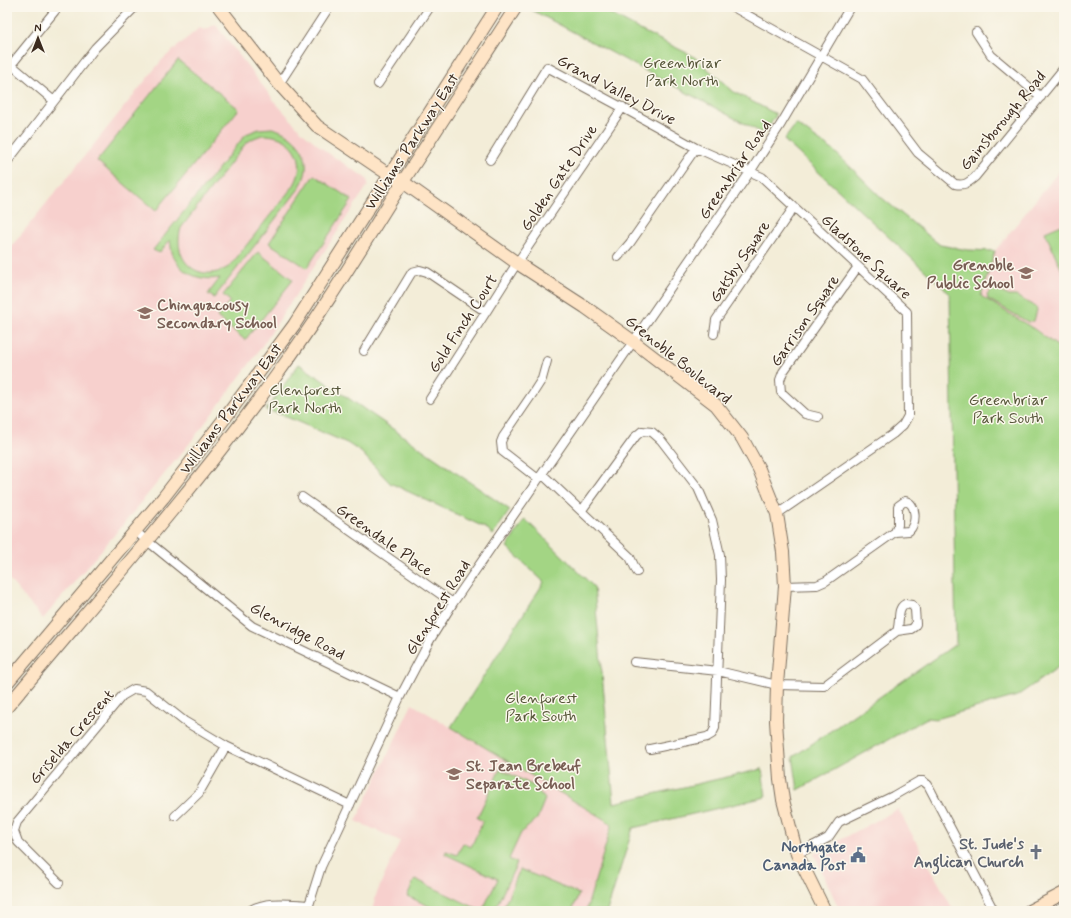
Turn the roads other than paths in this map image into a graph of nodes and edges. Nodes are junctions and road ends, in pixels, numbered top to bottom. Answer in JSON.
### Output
{"nodes":[{"id":1,"x":58,"y":7,"type":"edge"},
{"id":2,"x":135,"y":7,"type":"edge"},
{"id":3,"x":219,"y":7,"type":"edge"},
{"id":4,"x":329,"y":7,"type":"edge"},
{"id":5,"x":430,"y":7,"type":"edge"},
{"id":6,"x":497,"y":7,"type":"edge"},
{"id":7,"x":516,"y":7,"type":"edge"},
{"id":8,"x":733,"y":7,"type":"edge"},
{"id":9,"x":850,"y":7,"type":"edge"},
{"id":10,"x":976,"y":32,"type":"dead end"},
{"id":11,"x":822,"y":56,"type":"junction"},
{"id":12,"x":9,"y":63,"type":"edge"},
{"id":13,"x":1064,"y":68,"type":"edge"},
{"id":14,"x":279,"y":84,"type":"junction"},
{"id":15,"x":378,"y":84,"type":"dead end"},
{"id":16,"x":1040,"y":97,"type":"junction"},
{"id":17,"x":54,"y":101,"type":"junction"},
{"id":18,"x":623,"y":107,"type":"junction"},
{"id":19,"x":696,"y":148,"type":"junction"},
{"id":20,"x":490,"y":160,"type":"dead end"},
{"id":21,"x":7,"y":162,"type":"edge"},
{"id":22,"x":750,"y":172,"type":"junction"},
{"id":23,"x":390,"y":174,"type":"junction"},
{"id":24,"x":403,"y":182,"type":"junction"},
{"id":25,"x":794,"y":207,"type":"junction"},
{"id":26,"x":618,"y":257,"type":"dead end"},
{"id":27,"x":517,"y":263,"type":"junction"},
{"id":28,"x":858,"y":268,"type":"junction"},
{"id":29,"x":486,"y":312,"type":"junction"},
{"id":30,"x":714,"y":334,"type":"dead end"},
{"id":31,"x":634,"y":342,"type":"junction"},
{"id":32,"x":364,"y":350,"type":"dead end"},
{"id":33,"x":547,"y":361,"type":"dead end"},
{"id":34,"x":430,"y":399,"type":"dead end"},
{"id":35,"x":818,"y":417,"type":"dead end"},
{"id":36,"x":540,"y":476,"type":"junction"},
{"id":37,"x":302,"y":497,"type":"dead end"},
{"id":38,"x":582,"y":510,"type":"junction"},
{"id":39,"x":777,"y":514,"type":"junction"},
{"id":40,"x":135,"y":531,"type":"junction"},
{"id":41,"x":895,"y":532,"type":"dead end"},
{"id":42,"x":147,"y":541,"type":"junction"},
{"id":43,"x":637,"y":572,"type":"dead end"},
{"id":44,"x":785,"y":586,"type":"junction"},
{"id":45,"x":453,"y":603,"type":"junction"},
{"id":46,"x":896,"y":631,"type":"dead end"},
{"id":47,"x":634,"y":662,"type":"dead end"},
{"id":48,"x":718,"y":671,"type":"junction"},
{"id":49,"x":7,"y":682,"type":"edge"},
{"id":50,"x":776,"y":685,"type":"junction"},
{"id":51,"x":400,"y":697,"type":"junction"},
{"id":52,"x":7,"y":707,"type":"edge"},
{"id":53,"x":226,"y":746,"type":"junction"},
{"id":54,"x":650,"y":750,"type":"dead end"},
{"id":55,"x":350,"y":805,"type":"junction"},
{"id":56,"x":175,"y":816,"type":"dead end"},
{"id":57,"x":797,"y":854,"type":"junction"},
{"id":58,"x":59,"y":883,"type":"dead end"},
{"id":59,"x":1061,"y":894,"type":"edge"},
{"id":60,"x":309,"y":908,"type":"edge"},
{"id":61,"x":249,"y":911,"type":"edge"},
{"id":62,"x":825,"y":911,"type":"edge"},
{"id":63,"x":994,"y":911,"type":"edge"},
{"id":64,"x":1029,"y":911,"type":"edge"}],
"edges":[{"from":1,"to":12,"type":"street"},
{"from":2,"to":17,"type":"street"},
{"from":3,"to":14,"type":"main road","name":"Grenoble Boulevard"},
{"from":4,"to":14,"type":"street"},
{"from":5,"to":15,"type":"street"},
{"from":6,"to":23,"type":"main road","name":"Williams Parkway East"},
{"from":7,"to":24,"type":"main road","name":"Williams Parkway East"},
{"from":8,"to":11,"type":"street"},
{"from":9,"to":11,"type":"street","name":"Greenbriar Road"},
{"from":10,"to":16,"type":"street"},
{"from":11,"to":16,"type":"street","name":"Gainsborough Road"},
{"from":11,"to":22,"type":"street","name":"Greenbriar Road"},
{"from":12,"to":17,"type":"street"},
{"from":13,"to":16,"type":"street","name":"Gainsborough Road"},
{"from":14,"to":23,"type":"main road","name":"Grenoble Boulevard"},
{"from":17,"to":21,"type":"street"},
{"from":18,"to":19,"type":"street","name":"Grand Valley Drive"},
{"from":18,"to":20,"type":"street","name":"Grand Valley Drive"},
{"from":18,"to":27,"type":"street","name":"Golden Gate Drive"},
{"from":19,"to":22,"type":"street","name":"Grand Valley Drive"},
{"from":19,"to":26,"type":"street"},
{"from":22,"to":25,"type":"street","name":"Gladstone Square"},
{"from":22,"to":31,"type":"street","name":"Greenbriar Road"},
{"from":23,"to":24,"type":"main road","name":"Grenoble Boulevard"},
{"from":23,"to":40,"type":"main road","name":"Williams Parkway East"},
{"from":24,"to":27,"type":"main road","name":"Grenoble Boulevard"},
{"from":24,"to":42,"type":"main road","name":"Williams Parkway East"},
{"from":25,"to":28,"type":"street","name":"Gladstone Square"},
{"from":25,"to":30,"type":"street","name":"Gatsby Square"},
{"from":27,"to":29,"type":"street","name":"Gold Finch Court"},
{"from":27,"to":31,"type":"main road","name":"Grenoble Boulevard"},
{"from":28,"to":35,"type":"street","name":"Garrison Square"},
{"from":28,"to":39,"type":"street","name":"Gladstone Square"},
{"from":29,"to":32,"type":"street"},
{"from":29,"to":34,"type":"street","name":"Gold Finch Court"},
{"from":31,"to":36,"type":"street","name":"Glenforest Road"},
{"from":31,"to":39,"type":"main road","name":"Grenoble Boulevard"},
{"from":33,"to":36,"type":"street"},
{"from":36,"to":38,"type":"street"},
{"from":36,"to":45,"type":"street","name":"Glenforest Road"},
{"from":37,"to":45,"type":"street","name":"Greendale Place"},
{"from":38,"to":43,"type":"street"},
{"from":38,"to":48,"type":"street"},
{"from":39,"to":44,"type":"main road","name":"Grenoble Boulevard"},
{"from":40,"to":42,"type":"street","name":"Glenridge Road"},
{"from":40,"to":49,"type":"main road","name":"Williams Parkway East"},
{"from":41,"to":44,"type":"street"},
{"from":42,"to":51,"type":"street","name":"Glenridge Road"},
{"from":42,"to":52,"type":"main road","name":"Williams Parkway East"},
{"from":44,"to":50,"type":"main road","name":"Grenoble Boulevard"},
{"from":45,"to":51,"type":"street","name":"Glenforest Road"},
{"from":46,"to":50,"type":"street"},
{"from":47,"to":48,"type":"street"},
{"from":48,"to":50,"type":"street"},
{"from":48,"to":54,"type":"street"},
{"from":50,"to":57,"type":"main road","name":"Grenoble Boulevard"},
{"from":51,"to":55,"type":"street","name":"Glenforest Road"},
{"from":53,"to":55,"type":"street","name":"Griselda Crescent"},
{"from":53,"to":56,"type":"street"},
{"from":53,"to":58,"type":"street","name":"Griselda Crescent"},
{"from":55,"to":60,"type":"street","name":"Glenforest Road"},
{"from":57,"to":62,"type":"main road","name":"Grenoble Boulevard"},
{"from":57,"to":63,"type":"street"},
{"from":59,"to":64,"type":"main road"},
{"from":60,"to":61,"type":"street"}]}
